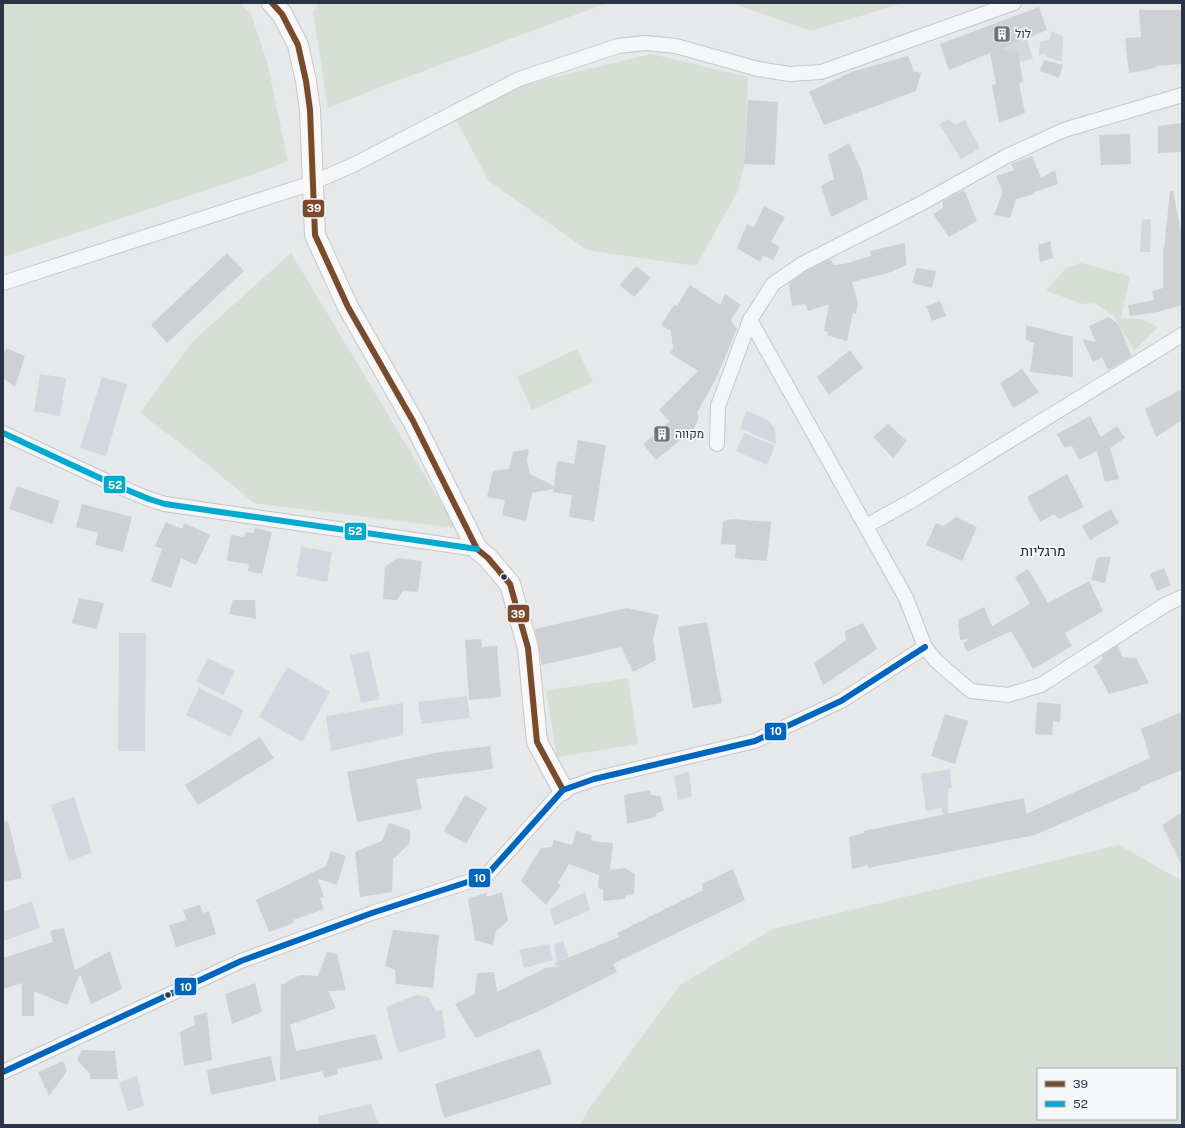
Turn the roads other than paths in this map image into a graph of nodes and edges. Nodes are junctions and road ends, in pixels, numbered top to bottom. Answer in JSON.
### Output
{"nodes":[{"id":1,"x":272,"y":3,"type":"edge"},
{"id":2,"x":1014,"y":3,"type":"edge"},
{"id":3,"x":1182,"y":95,"type":"edge"},
{"id":4,"x":312,"y":182,"type":"junction"},
{"id":5,"x":3,"y":283,"type":"edge"},
{"id":6,"x":750,"y":320,"type":"junction"},
{"id":7,"x":1182,"y":335,"type":"edge"},
{"id":8,"x":3,"y":433,"type":"edge"},
{"id":9,"x":717,"y":444,"type":"dead end"},
{"id":10,"x":866,"y":526,"type":"junction"},
{"id":11,"x":477,"y":548,"type":"junction"},
{"id":12,"x":1182,"y":597,"type":"edge"},
{"id":13,"x":925,"y":647,"type":"junction"},
{"id":14,"x":563,"y":790,"type":"junction"},
{"id":15,"x":3,"y":1072,"type":"edge"}],
"edges":[{"from":1,"to":4,"type":"street"},
{"from":2,"to":4,"type":"street"},
{"from":3,"to":6,"type":"street"},
{"from":4,"to":5,"type":"street"},
{"from":4,"to":11,"type":"street"},
{"from":6,"to":9,"type":"street"},
{"from":6,"to":10,"type":"street"},
{"from":7,"to":10,"type":"street"},
{"from":8,"to":11,"type":"street"},
{"from":10,"to":13,"type":"street"},
{"from":11,"to":14,"type":"street"},
{"from":12,"to":13,"type":"street"},
{"from":13,"to":14,"type":"street"},
{"from":14,"to":15,"type":"street"}]}
